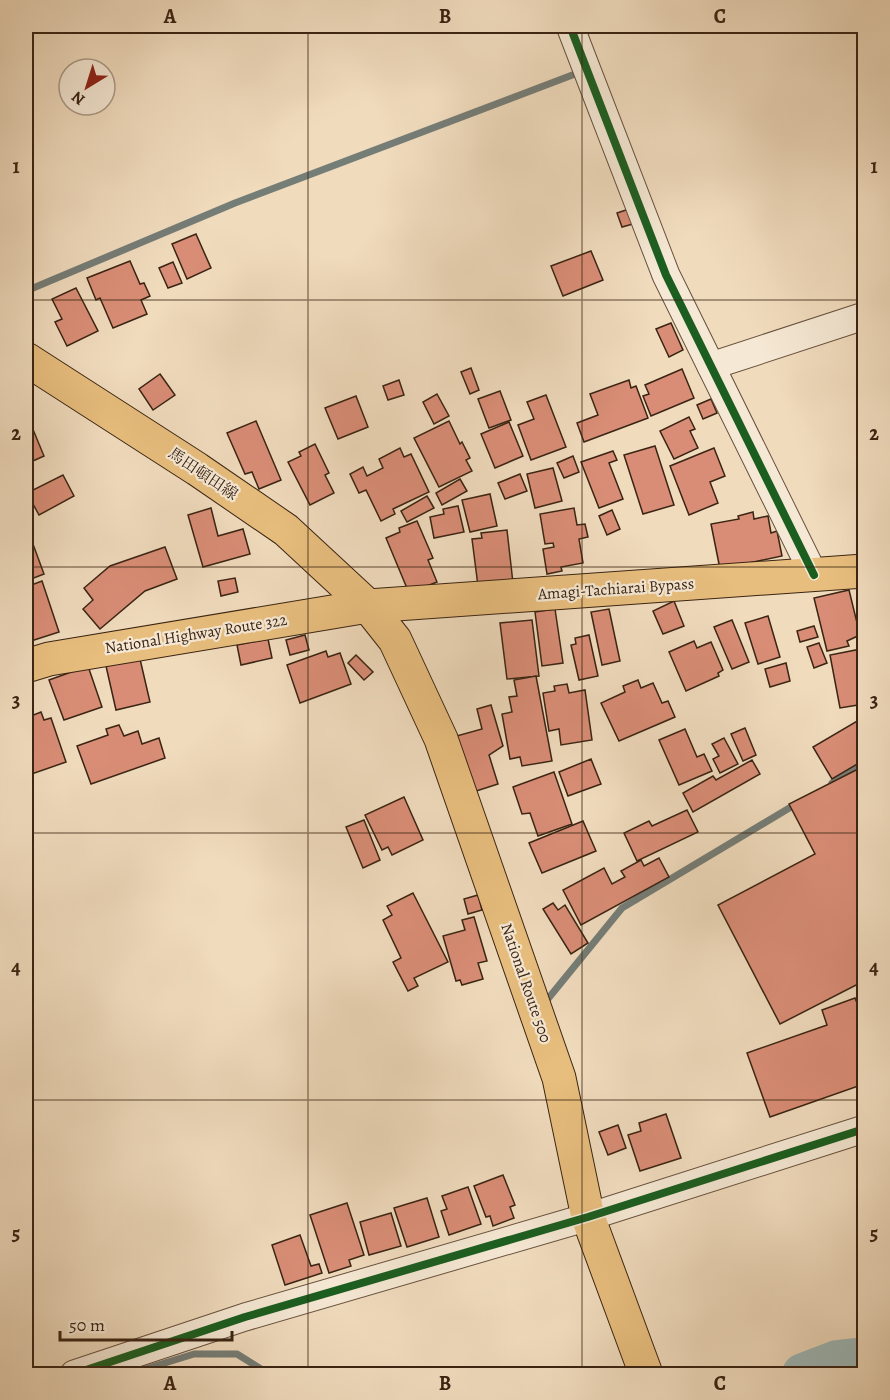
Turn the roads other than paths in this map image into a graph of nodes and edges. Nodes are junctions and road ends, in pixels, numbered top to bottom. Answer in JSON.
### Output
{"nodes":[{"id":1,"x":570,"y":26,"type":"edge"},
{"id":2,"x":864,"y":316,"type":"edge"},
{"id":3,"x":26,"y":359,"type":"edge"},
{"id":4,"x":711,"y":366,"type":"junction"},
{"id":5,"x":864,"y":571,"type":"edge"},
{"id":6,"x":814,"y":575,"type":"junction"},
{"id":7,"x":368,"y":606,"type":"junction"},
{"id":8,"x":26,"y":665,"type":"edge"},
{"id":9,"x":864,"y":1129,"type":"edge"},
{"id":10,"x":591,"y":1226,"type":"junction"},
{"id":11,"x":74,"y":1374,"type":"edge"},
{"id":12,"x":646,"y":1374,"type":"edge"}],
"edges":[{"from":1,"to":4,"type":"street"},
{"from":2,"to":4,"type":"street"},
{"from":3,"to":7,"type":"main road","name":"馬田頓田線"},
{"from":4,"to":6,"type":"street"},
{"from":5,"to":6,"type":"main road","name":"Amagi-Tachiarai Bypass"},
{"from":6,"to":7,"type":"main road","name":"Amagi-Tachiarai Bypass"},
{"from":7,"to":8,"type":"main road","name":"National Highway Route 322"},
{"from":7,"to":10,"type":"main road","name":"National Route 500"},
{"from":9,"to":10,"type":"street"},
{"from":10,"to":11,"type":"street"},
{"from":10,"to":12,"type":"main road","name":"National Route 500"}]}
